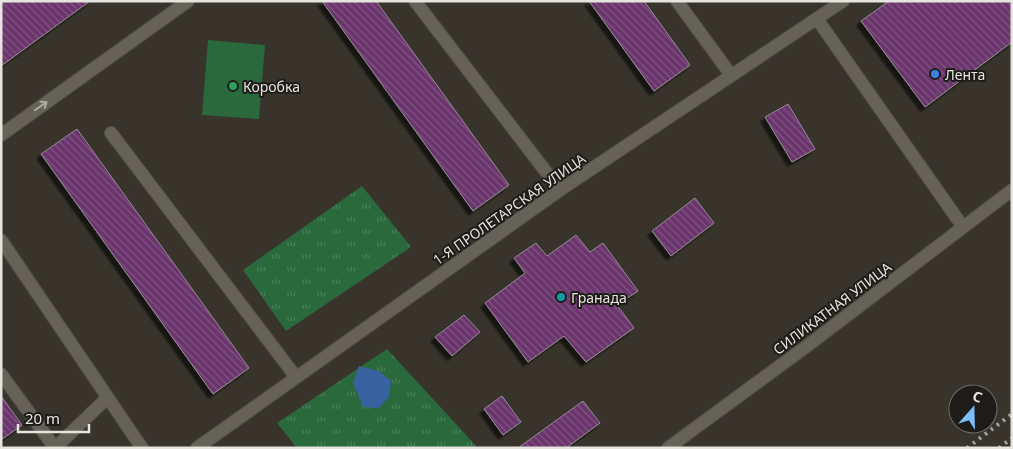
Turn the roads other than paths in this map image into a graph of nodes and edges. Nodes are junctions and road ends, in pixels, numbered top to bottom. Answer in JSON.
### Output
{"nodes":[{"id":1,"x":188,"y":1,"type":"edge"},
{"id":2,"x":415,"y":1,"type":"edge"},
{"id":3,"x":677,"y":1,"type":"edge"},
{"id":4,"x":843,"y":1,"type":"edge"},
{"id":5,"x":817,"y":19,"type":"junction"},
{"id":6,"x":731,"y":74,"type":"junction"},
{"id":7,"x":111,"y":133,"type":"dead end"},
{"id":8,"x":1,"y":135,"type":"edge"},
{"id":9,"x":560,"y":190,"type":"junction"},
{"id":10,"x":1012,"y":190,"type":"edge"},
{"id":11,"x":963,"y":227,"type":"junction"},
{"id":12,"x":1,"y":240,"type":"edge"},
{"id":13,"x":1,"y":374,"type":"edge"},
{"id":14,"x":296,"y":377,"type":"junction"},
{"id":15,"x":107,"y":398,"type":"junction"},
{"id":16,"x":142,"y":448,"type":"edge"},
{"id":17,"x":197,"y":448,"type":"edge"},
{"id":18,"x":668,"y":448,"type":"edge"}],
"edges":[{"from":8,"to":1,"type":"street","one_way":true},
{"from":2,"to":9,"type":"street"},
{"from":3,"to":6,"type":"street"},
{"from":4,"to":5,"type":"street","name":"1-Я ПРОЛЕТАРСКАЯ УЛИЦА"},
{"from":5,"to":6,"type":"street","name":"1-Я ПРОЛЕТАРСКАЯ УЛИЦА"},
{"from":5,"to":11,"type":"street"},
{"from":6,"to":9,"type":"street","name":"1-Я ПРОЛЕТАРСКАЯ УЛИЦА"},
{"from":7,"to":14,"type":"street"},
{"from":9,"to":14,"type":"street","name":"1-Я ПРОЛЕТАРСКАЯ УЛИЦА"},
{"from":10,"to":11,"type":"street","name":"СИЛИКАТНАЯ УЛИЦА"},
{"from":11,"to":18,"type":"street","name":"СИЛИКАТНАЯ УЛИЦА"},
{"from":12,"to":15,"type":"street"},
{"from":13,"to":15,"type":"street"},
{"from":14,"to":17,"type":"street","name":"1-Я ПРОЛЕТАРСКАЯ УЛИЦА"},
{"from":15,"to":16,"type":"street"}]}
